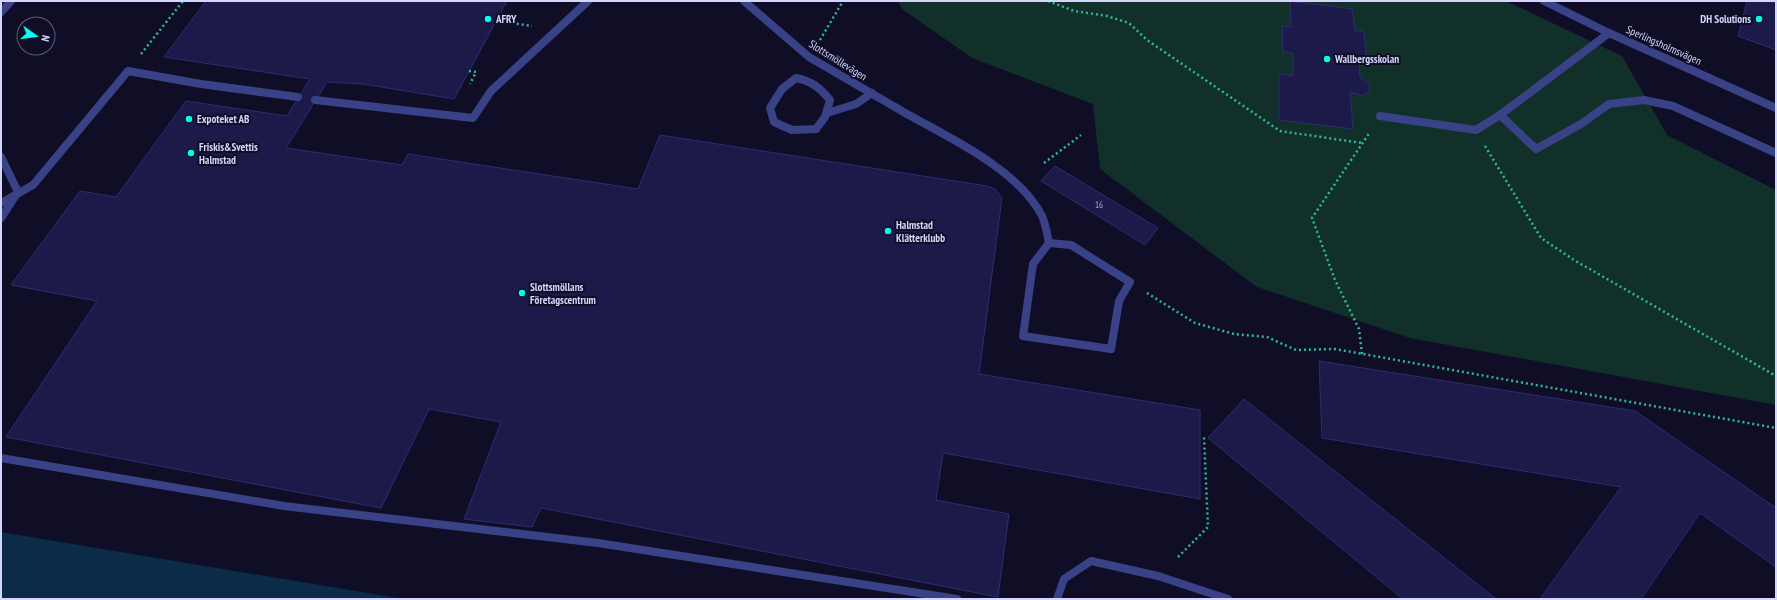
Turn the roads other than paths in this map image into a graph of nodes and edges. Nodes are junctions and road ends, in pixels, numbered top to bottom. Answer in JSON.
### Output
{"nodes":[{"id":1,"x":11,"y":1,"type":"edge"},
{"id":2,"x":588,"y":1,"type":"edge"},
{"id":3,"x":744,"y":1,"type":"edge"},
{"id":4,"x":1544,"y":1,"type":"edge"},
{"id":5,"x":1,"y":12,"type":"edge"},
{"id":6,"x":1609,"y":33,"type":"junction"},
{"id":7,"x":872,"y":94,"type":"junction"},
{"id":8,"x":298,"y":97,"type":"dead end"},
{"id":9,"x":315,"y":100,"type":"dead end"},
{"id":10,"x":1776,"y":108,"type":"edge"},
{"id":11,"x":827,"y":113,"type":"junction"},
{"id":12,"x":1380,"y":116,"type":"dead end"},
{"id":13,"x":1500,"y":116,"type":"junction"},
{"id":14,"x":1776,"y":153,"type":"edge"},
{"id":15,"x":1,"y":157,"type":"edge"},
{"id":16,"x":18,"y":192,"type":"junction"},
{"id":17,"x":1,"y":203,"type":"edge"},
{"id":18,"x":1,"y":218,"type":"edge"},
{"id":19,"x":1049,"y":242,"type":"junction"},
{"id":20,"x":1,"y":458,"type":"edge"},
{"id":21,"x":957,"y":599,"type":"edge"},
{"id":22,"x":1057,"y":599,"type":"edge"},
{"id":23,"x":1228,"y":599,"type":"edge"}],
"edges":[{"from":1,"to":5,"type":"street"},
{"from":2,"to":9,"type":"street"},
{"from":3,"to":7,"type":"street","name":"Slottsmöllevägen"},
{"from":4,"to":6,"type":"street","name":"Sperlingsholmsvägen"},
{"from":6,"to":10,"type":"street","name":"Sperlingsholmsvägen"},
{"from":6,"to":13,"type":"street"},
{"from":7,"to":11,"type":"street"},
{"from":7,"to":19,"type":"street","name":"Slottsmöllevägen"},
{"from":8,"to":16,"type":"street"},
{"from":11,"to":11,"type":"street"},
{"from":12,"to":13,"type":"street"},
{"from":13,"to":14,"type":"street"},
{"from":15,"to":16,"type":"street"},
{"from":16,"to":17,"type":"street"},
{"from":16,"to":18,"type":"street"},
{"from":19,"to":19,"type":"street"},
{"from":20,"to":21,"type":"street"},
{"from":22,"to":23,"type":"street"}]}
